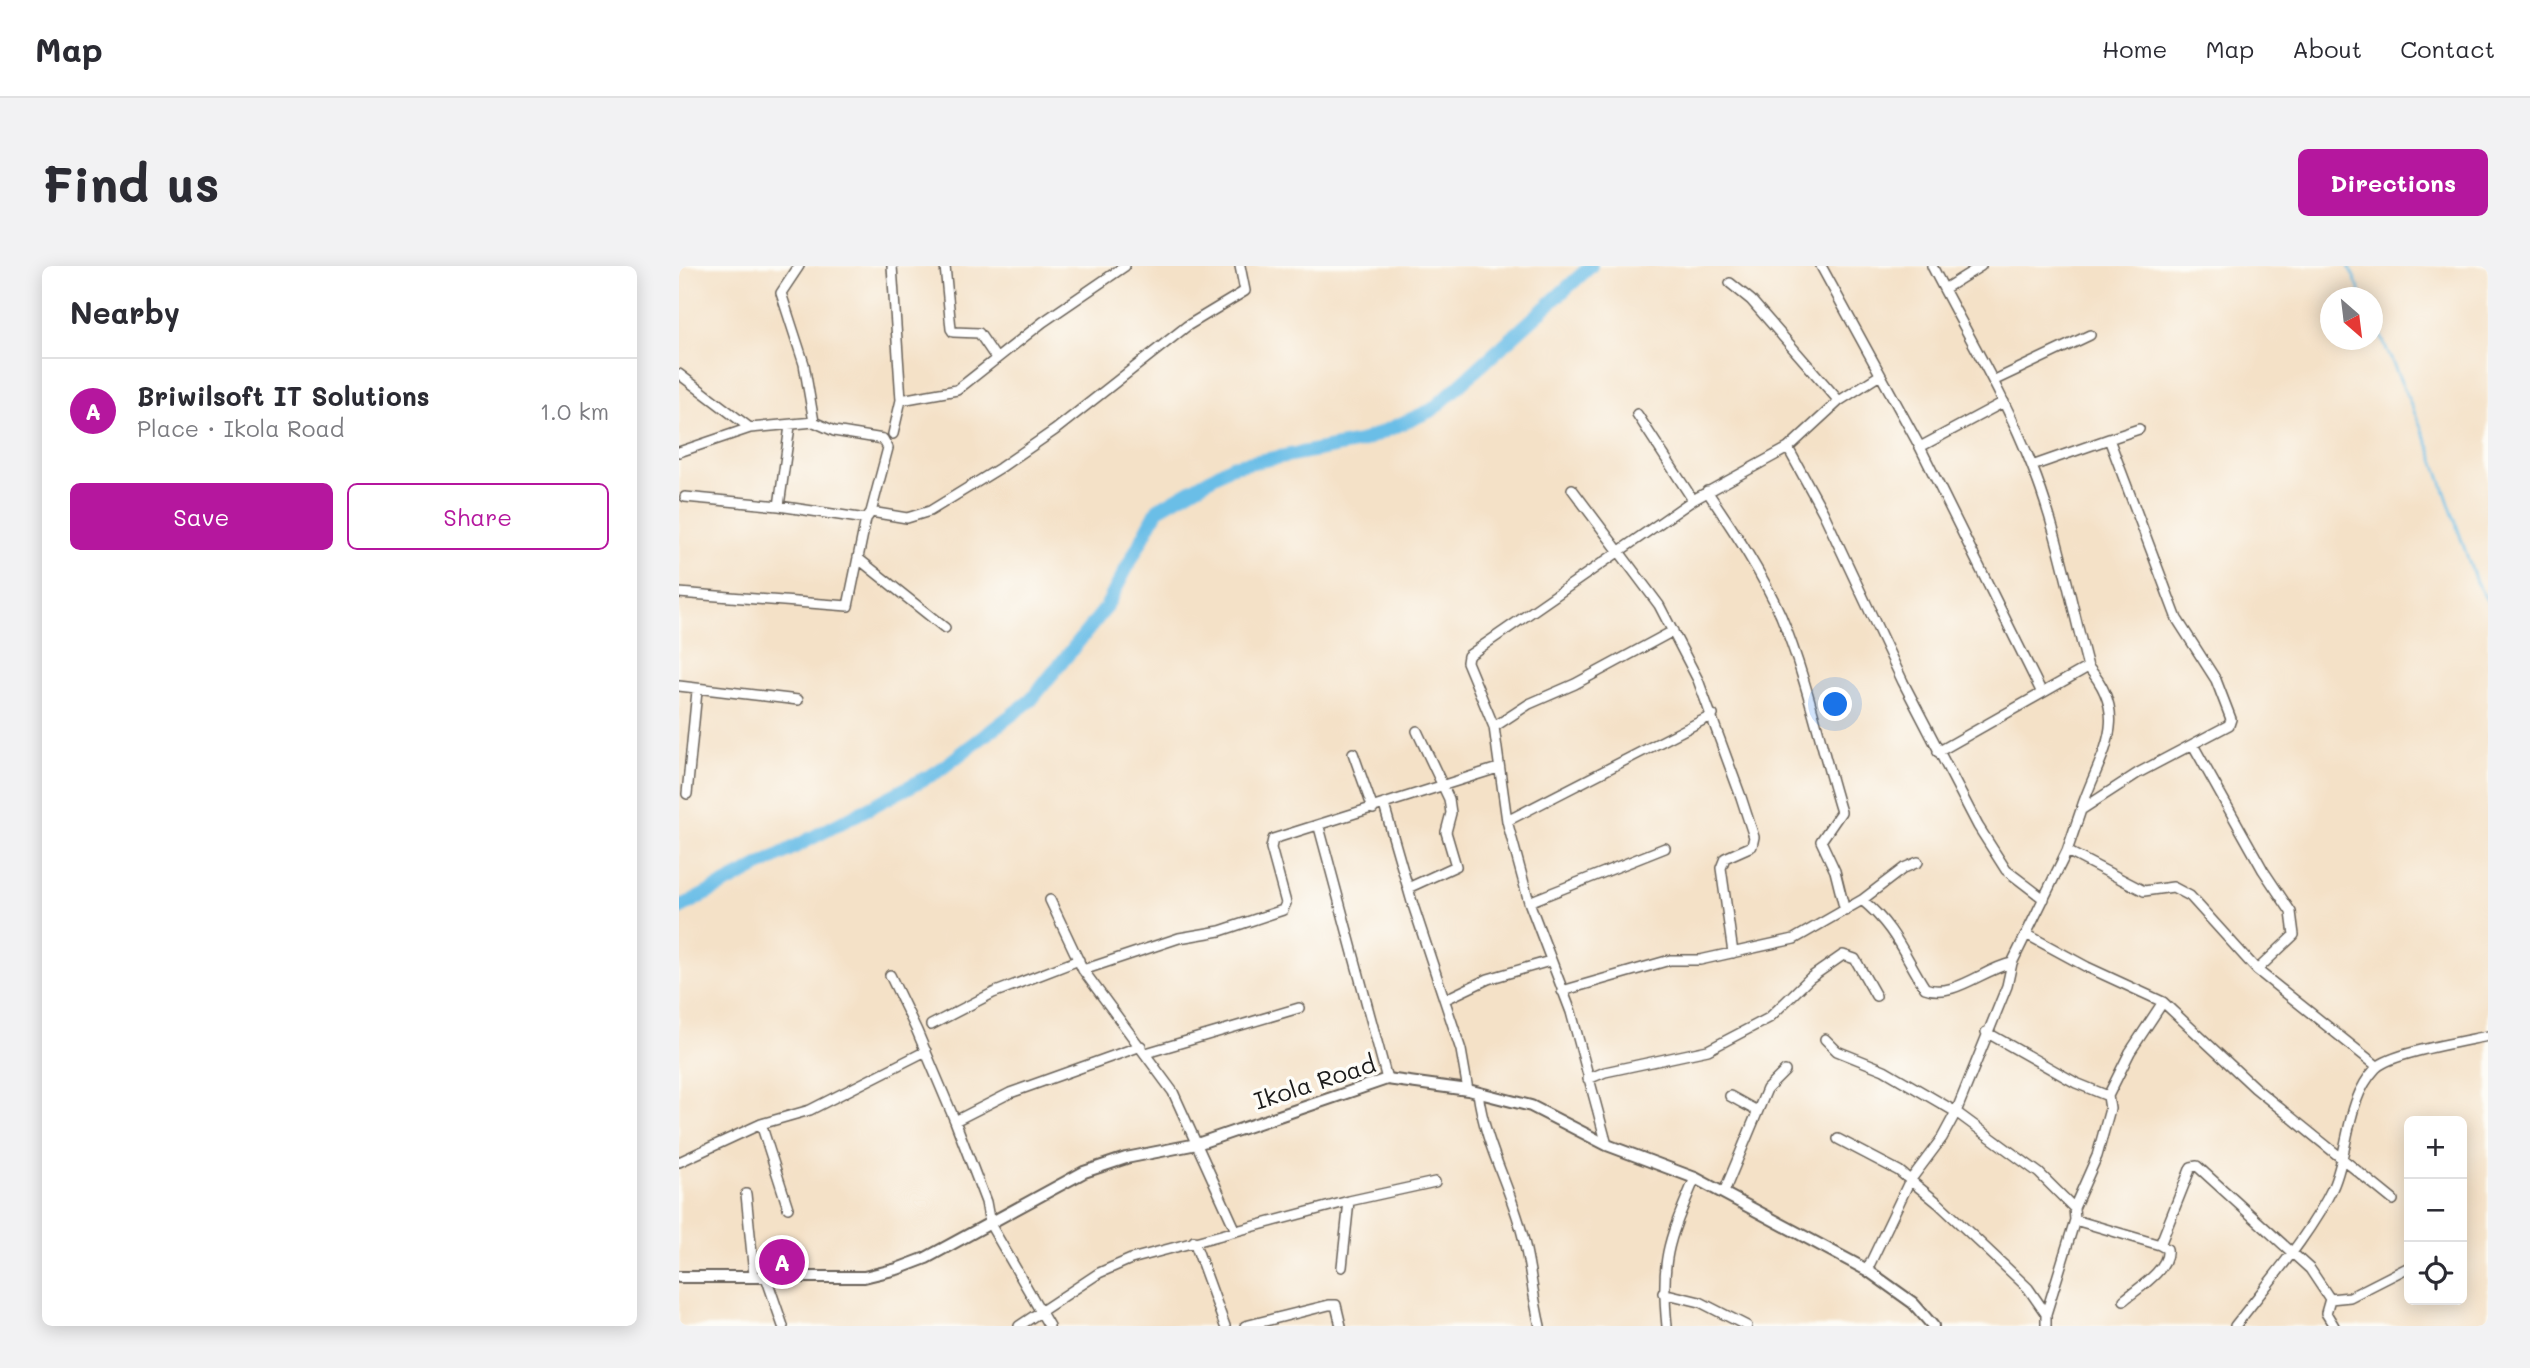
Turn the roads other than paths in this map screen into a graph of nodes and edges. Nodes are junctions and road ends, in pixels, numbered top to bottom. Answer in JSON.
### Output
{"nodes":[{"id":1,"x":799,"y":266,"type":"edge"},
{"id":2,"x":892,"y":266,"type":"edge"},
{"id":3,"x":945,"y":266,"type":"edge"},
{"id":4,"x":1125,"y":266,"type":"edge"},
{"id":5,"x":1240,"y":266,"type":"edge"},
{"id":6,"x":1821,"y":266,"type":"edge"},
{"id":7,"x":1933,"y":266,"type":"edge"},
{"id":8,"x":1981,"y":266,"type":"edge"},
{"id":9,"x":1730,"y":283,"type":"dead end"},
{"id":10,"x":1944,"y":289,"type":"junction"},
{"id":11,"x":2090,"y":335,"type":"dead end"},
{"id":12,"x":996,"y":358,"type":"junction"},
{"id":13,"x":679,"y":374,"type":"edge"},
{"id":14,"x":1880,"y":375,"type":"junction"},
{"id":15,"x":1995,"y":380,"type":"junction"},
{"id":16,"x":901,"y":400,"type":"junction"},
{"id":17,"x":1839,"y":401,"type":"junction"},
{"id":18,"x":2004,"y":402,"type":"junction"},
{"id":19,"x":1637,"y":414,"type":"dead end"},
{"id":20,"x":814,"y":422,"type":"junction"},
{"id":21,"x":790,"y":426,"type":"junction"},
{"id":22,"x":750,"y":428,"type":"junction"},
{"id":23,"x":2139,"y":429,"type":"dead end"},
{"id":24,"x":893,"y":434,"type":"dead end"},
{"id":25,"x":2109,"y":439,"type":"junction"},
{"id":26,"x":1920,"y":447,"type":"junction"},
{"id":27,"x":1788,"y":448,"type":"junction"},
{"id":28,"x":681,"y":449,"type":"edge"},
{"id":29,"x":2032,"y":466,"type":"junction"},
{"id":30,"x":1572,"y":489,"type":"dead end"},
{"id":31,"x":1707,"y":491,"type":"junction"},
{"id":32,"x":685,"y":497,"type":"dead end"},
{"id":33,"x":1693,"y":500,"type":"junction"},
{"id":34,"x":779,"y":506,"type":"junction"},
{"id":35,"x":868,"y":516,"type":"junction"},
{"id":36,"x":1619,"y":554,"type":"junction"},
{"id":37,"x":860,"y":560,"type":"junction"},
{"id":38,"x":679,"y":593,"type":"edge"},
{"id":39,"x":945,"y":628,"type":"dead end"},
{"id":40,"x":1673,"y":631,"type":"junction"},
{"id":41,"x":2088,"y":667,"type":"junction"},
{"id":42,"x":679,"y":686,"type":"edge"},
{"id":43,"x":698,"y":691,"type":"junction"},
{"id":44,"x":2041,"y":691,"type":"junction"},
{"id":45,"x":798,"y":700,"type":"dead end"},
{"id":46,"x":1713,"y":715,"type":"junction"},
{"id":47,"x":1494,"y":727,"type":"junction"},
{"id":48,"x":1417,"y":731,"type":"dead end"},
{"id":49,"x":2193,"y":745,"type":"junction"},
{"id":50,"x":1938,"y":752,"type":"junction"},
{"id":51,"x":1353,"y":753,"type":"dead end"},
{"id":52,"x":1498,"y":768,"type":"junction"},
{"id":53,"x":1442,"y":788,"type":"junction"},
{"id":54,"x":687,"y":794,"type":"dead end"},
{"id":55,"x":1384,"y":805,"type":"junction"},
{"id":56,"x":1373,"y":809,"type":"junction"},
{"id":57,"x":2081,"y":810,"type":"junction"},
{"id":58,"x":1507,"y":821,"type":"junction"},
{"id":59,"x":1318,"y":827,"type":"junction"},
{"id":60,"x":1665,"y":848,"type":"dead end"},
{"id":61,"x":2067,"y":851,"type":"junction"},
{"id":62,"x":1918,"y":862,"type":"dead end"},
{"id":63,"x":1408,"y":888,"type":"junction"},
{"id":64,"x":2044,"y":899,"type":"junction"},
{"id":65,"x":1050,"y":900,"type":"dead end"},
{"id":66,"x":1862,"y":900,"type":"junction"},
{"id":67,"x":1529,"y":902,"type":"junction"},
{"id":68,"x":1845,"y":911,"type":"junction"},
{"id":69,"x":2026,"y":934,"type":"junction"},
{"id":70,"x":1733,"y":953,"type":"junction"},
{"id":71,"x":1079,"y":960,"type":"junction"},
{"id":72,"x":1550,"y":961,"type":"junction"},
{"id":73,"x":2012,"y":962,"type":"junction"},
{"id":74,"x":1083,"y":970,"type":"junction"},
{"id":75,"x":2257,"y":970,"type":"junction"},
{"id":76,"x":890,"y":975,"type":"dead end"},
{"id":77,"x":1562,"y":991,"type":"junction"},
{"id":78,"x":1876,"y":996,"type":"dead end"},
{"id":79,"x":1446,"y":999,"type":"junction"},
{"id":80,"x":2163,"y":1002,"type":"junction"},
{"id":81,"x":1299,"y":1008,"type":"dead end"},
{"id":82,"x":931,"y":1025,"type":"dead end"},
{"id":83,"x":1986,"y":1032,"type":"junction"},
{"id":84,"x":2488,"y":1037,"type":"edge"},
{"id":85,"x":1825,"y":1039,"type":"dead end"},
{"id":86,"x":1144,"y":1050,"type":"junction"},
{"id":87,"x":926,"y":1051,"type":"junction"},
{"id":88,"x":2377,"y":1066,"type":"junction"},
{"id":89,"x":1785,"y":1070,"type":"dead end"},
{"id":90,"x":1387,"y":1079,"type":"junction"},
{"id":91,"x":1588,"y":1079,"type":"junction"},
{"id":92,"x":1473,"y":1092,"type":"junction"},
{"id":93,"x":1730,"y":1096,"type":"dead end"},
{"id":94,"x":2108,"y":1096,"type":"junction"},
{"id":95,"x":1757,"y":1111,"type":"junction"},
{"id":96,"x":1956,"y":1112,"type":"junction"},
{"id":97,"x":955,"y":1121,"type":"junction"},
{"id":98,"x":761,"y":1124,"type":"junction"},
{"id":99,"x":1837,"y":1139,"type":"dead end"},
{"id":100,"x":1197,"y":1144,"type":"junction"},
{"id":101,"x":1607,"y":1145,"type":"junction"},
{"id":102,"x":2341,"y":1160,"type":"junction"},
{"id":103,"x":679,"y":1162,"type":"edge"},
{"id":104,"x":1695,"y":1178,"type":"junction"},
{"id":105,"x":1435,"y":1182,"type":"dead end"},
{"id":106,"x":1909,"y":1182,"type":"junction"},
{"id":107,"x":1724,"y":1192,"type":"junction"},
{"id":108,"x":746,"y":1194,"type":"dead end"},
{"id":109,"x":2393,"y":1200,"type":"dead end"},
{"id":110,"x":1349,"y":1201,"type":"junction"},
{"id":111,"x":788,"y":1208,"type":"dead end"},
{"id":112,"x":2074,"y":1208,"type":"junction"},
{"id":113,"x":2075,"y":1220,"type":"junction"},
{"id":114,"x":990,"y":1224,"type":"junction"},
{"id":115,"x":1236,"y":1231,"type":"junction"},
{"id":116,"x":1194,"y":1241,"type":"junction"},
{"id":117,"x":2160,"y":1245,"type":"junction"},
{"id":118,"x":2292,"y":1251,"type":"junction"},
{"id":119,"x":1342,"y":1267,"type":"dead end"},
{"id":120,"x":1867,"y":1270,"type":"junction"},
{"id":121,"x":2404,"y":1270,"type":"edge"},
{"id":122,"x":760,"y":1276,"type":"junction"},
{"id":123,"x":679,"y":1277,"type":"edge"},
{"id":124,"x":1663,"y":1293,"type":"junction"},
{"id":125,"x":2330,"y":1299,"type":"junction"},
{"id":126,"x":2124,"y":1300,"type":"dead end"},
{"id":127,"x":1041,"y":1314,"type":"junction"},
{"id":128,"x":2046,"y":1314,"type":"junction"},
{"id":129,"x":783,"y":1326,"type":"edge"},
{"id":130,"x":1019,"y":1326,"type":"edge"},
{"id":131,"x":1049,"y":1326,"type":"edge"},
{"id":132,"x":1225,"y":1326,"type":"edge"},
{"id":133,"x":1245,"y":1326,"type":"edge"},
{"id":134,"x":1341,"y":1326,"type":"edge"},
{"id":135,"x":1541,"y":1326,"type":"edge"},
{"id":136,"x":1667,"y":1326,"type":"edge"},
{"id":137,"x":1747,"y":1326,"type":"edge"},
{"id":138,"x":1933,"y":1326,"type":"edge"},
{"id":139,"x":2046,"y":1326,"type":"edge"},
{"id":140,"x":2235,"y":1326,"type":"edge"},
{"id":141,"x":2334,"y":1326,"type":"edge"}],
"edges":[{"from":1,"to":20,"type":"street"},
{"from":2,"to":16,"type":"street"},
{"from":3,"to":12,"type":"street"},
{"from":4,"to":12,"type":"street"},
{"from":5,"to":35,"type":"street"},
{"from":6,"to":14,"type":"street"},
{"from":7,"to":10,"type":"street"},
{"from":8,"to":10,"type":"street"},
{"from":9,"to":17,"type":"street"},
{"from":10,"to":15,"type":"street"},
{"from":11,"to":15,"type":"street"},
{"from":12,"to":16,"type":"street"},
{"from":13,"to":22,"type":"street"},
{"from":14,"to":17,"type":"street"},
{"from":14,"to":26,"type":"street"},
{"from":15,"to":18,"type":"street"},
{"from":16,"to":24,"type":"street"},
{"from":17,"to":27,"type":"street"},
{"from":18,"to":26,"type":"street"},
{"from":18,"to":29,"type":"street"},
{"from":19,"to":33,"type":"street"},
{"from":20,"to":21,"type":"street"},
{"from":20,"to":35,"type":"street"},
{"from":21,"to":22,"type":"street"},
{"from":21,"to":34,"type":"street"},
{"from":22,"to":28,"type":"street"},
{"from":23,"to":25,"type":"street"},
{"from":25,"to":29,"type":"street"},
{"from":25,"to":49,"type":"street"},
{"from":26,"to":44,"type":"street"},
{"from":27,"to":31,"type":"street"},
{"from":27,"to":50,"type":"street"},
{"from":29,"to":41,"type":"street"},
{"from":30,"to":36,"type":"street"},
{"from":31,"to":33,"type":"street"},
{"from":31,"to":68,"type":"street"},
{"from":32,"to":34,"type":"street"},
{"from":33,"to":36,"type":"street"},
{"from":34,"to":35,"type":"street"},
{"from":35,"to":37,"type":"street"},
{"from":36,"to":40,"type":"street"},
{"from":36,"to":47,"type":"street"},
{"from":37,"to":38,"type":"street"},
{"from":37,"to":39,"type":"street"},
{"from":40,"to":46,"type":"street"},
{"from":40,"to":47,"type":"street"},
{"from":41,"to":44,"type":"street"},
{"from":41,"to":57,"type":"street"},
{"from":42,"to":43,"type":"street"},
{"from":43,"to":45,"type":"street"},
{"from":43,"to":54,"type":"street"},
{"from":44,"to":50,"type":"street"},
{"from":46,"to":58,"type":"street"},
{"from":46,"to":70,"type":"street"},
{"from":47,"to":52,"type":"street"},
{"from":48,"to":53,"type":"street"},
{"from":49,"to":57,"type":"street"},
{"from":49,"to":75,"type":"street"},
{"from":50,"to":64,"type":"street"},
{"from":51,"to":56,"type":"street"},
{"from":52,"to":53,"type":"street"},
{"from":52,"to":58,"type":"street"},
{"from":53,"to":55,"type":"street"},
{"from":53,"to":63,"type":"street"},
{"from":55,"to":56,"type":"street"},
{"from":55,"to":63,"type":"street"},
{"from":56,"to":59,"type":"street"},
{"from":57,"to":61,"type":"street"},
{"from":58,"to":67,"type":"street"},
{"from":59,"to":74,"type":"street"},
{"from":59,"to":90,"type":"street"},
{"from":60,"to":67,"type":"street"},
{"from":61,"to":64,"type":"street"},
{"from":61,"to":75,"type":"street"},
{"from":62,"to":66,"type":"street"},
{"from":63,"to":79,"type":"street"},
{"from":64,"to":69,"type":"street"},
{"from":65,"to":71,"type":"street"},
{"from":66,"to":68,"type":"street"},
{"from":66,"to":73,"type":"street"},
{"from":67,"to":72,"type":"street"},
{"from":68,"to":70,"type":"street"},
{"from":69,"to":73,"type":"street"},
{"from":69,"to":80,"type":"street"},
{"from":70,"to":77,"type":"street"},
{"from":71,"to":74,"type":"street"},
{"from":71,"to":82,"type":"street"},
{"from":72,"to":77,"type":"street"},
{"from":72,"to":79,"type":"street"},
{"from":73,"to":83,"type":"street"},
{"from":74,"to":86,"type":"street"},
{"from":75,"to":88,"type":"street"},
{"from":76,"to":87,"type":"street"},
{"from":77,"to":91,"type":"street"},
{"from":78,"to":91,"type":"street"},
{"from":79,"to":92,"type":"street"},
{"from":80,"to":94,"type":"street"},
{"from":80,"to":102,"type":"street"},
{"from":81,"to":86,"type":"street"},
{"from":83,"to":94,"type":"street"},
{"from":83,"to":96,"type":"street"},
{"from":84,"to":88,"type":"street"},
{"from":85,"to":96,"type":"street"},
{"from":86,"to":97,"type":"street"},
{"from":86,"to":100,"type":"street"},
{"from":87,"to":97,"type":"street"},
{"from":87,"to":98,"type":"street"},
{"from":88,"to":102,"type":"street"},
{"from":89,"to":95,"type":"street"},
{"from":90,"to":92,"type":"street","name":"Ikola Road"},
{"from":90,"to":100,"type":"street","name":"Ikola Road"},
{"from":91,"to":101,"type":"street"},
{"from":92,"to":101,"type":"street","name":"Ikola Road"},
{"from":92,"to":135,"type":"street"},
{"from":93,"to":95,"type":"street"},
{"from":94,"to":112,"type":"street"},
{"from":95,"to":107,"type":"street"},
{"from":96,"to":106,"type":"street"},
{"from":96,"to":112,"type":"street"},
{"from":97,"to":114,"type":"street"},
{"from":98,"to":103,"type":"street"},
{"from":98,"to":111,"type":"street"},
{"from":99,"to":106,"type":"street"},
{"from":100,"to":114,"type":"street","name":"Ikola Road"},
{"from":100,"to":115,"type":"street"},
{"from":101,"to":104,"type":"street","name":"Ikola Road"},
{"from":102,"to":109,"type":"street"},
{"from":102,"to":118,"type":"street"},
{"from":104,"to":107,"type":"street","name":"Ikola Road"},
{"from":104,"to":124,"type":"street"},
{"from":105,"to":110,"type":"street"},
{"from":106,"to":120,"type":"street"},
{"from":106,"to":128,"type":"street"},
{"from":107,"to":120,"type":"street","name":"Ikola Road"},
{"from":108,"to":122,"type":"street"},
{"from":110,"to":115,"type":"street"},
{"from":110,"to":119,"type":"street"},
{"from":112,"to":113,"type":"street"},
{"from":113,"to":117,"type":"street"},
{"from":113,"to":128,"type":"street"},
{"from":114,"to":122,"type":"street","name":"Ikola Road"},
{"from":114,"to":127,"type":"street"},
{"from":115,"to":116,"type":"street"},
{"from":116,"to":127,"type":"street"},
{"from":116,"to":132,"type":"street"},
{"from":117,"to":118,"type":"street"},
{"from":117,"to":126,"type":"street"},
{"from":118,"to":125,"type":"street"},
{"from":118,"to":140,"type":"street"},
{"from":120,"to":138,"type":"street","name":"Ikola Road"},
{"from":121,"to":125,"type":"street"},
{"from":122,"to":123,"type":"street","name":"Ikola Road"},
{"from":122,"to":129,"type":"street"},
{"from":124,"to":136,"type":"street"},
{"from":124,"to":137,"type":"street"},
{"from":125,"to":141,"type":"street"},
{"from":127,"to":130,"type":"street"},
{"from":127,"to":131,"type":"street"},
{"from":128,"to":139,"type":"street"},
{"from":133,"to":134,"type":"street"}]}
